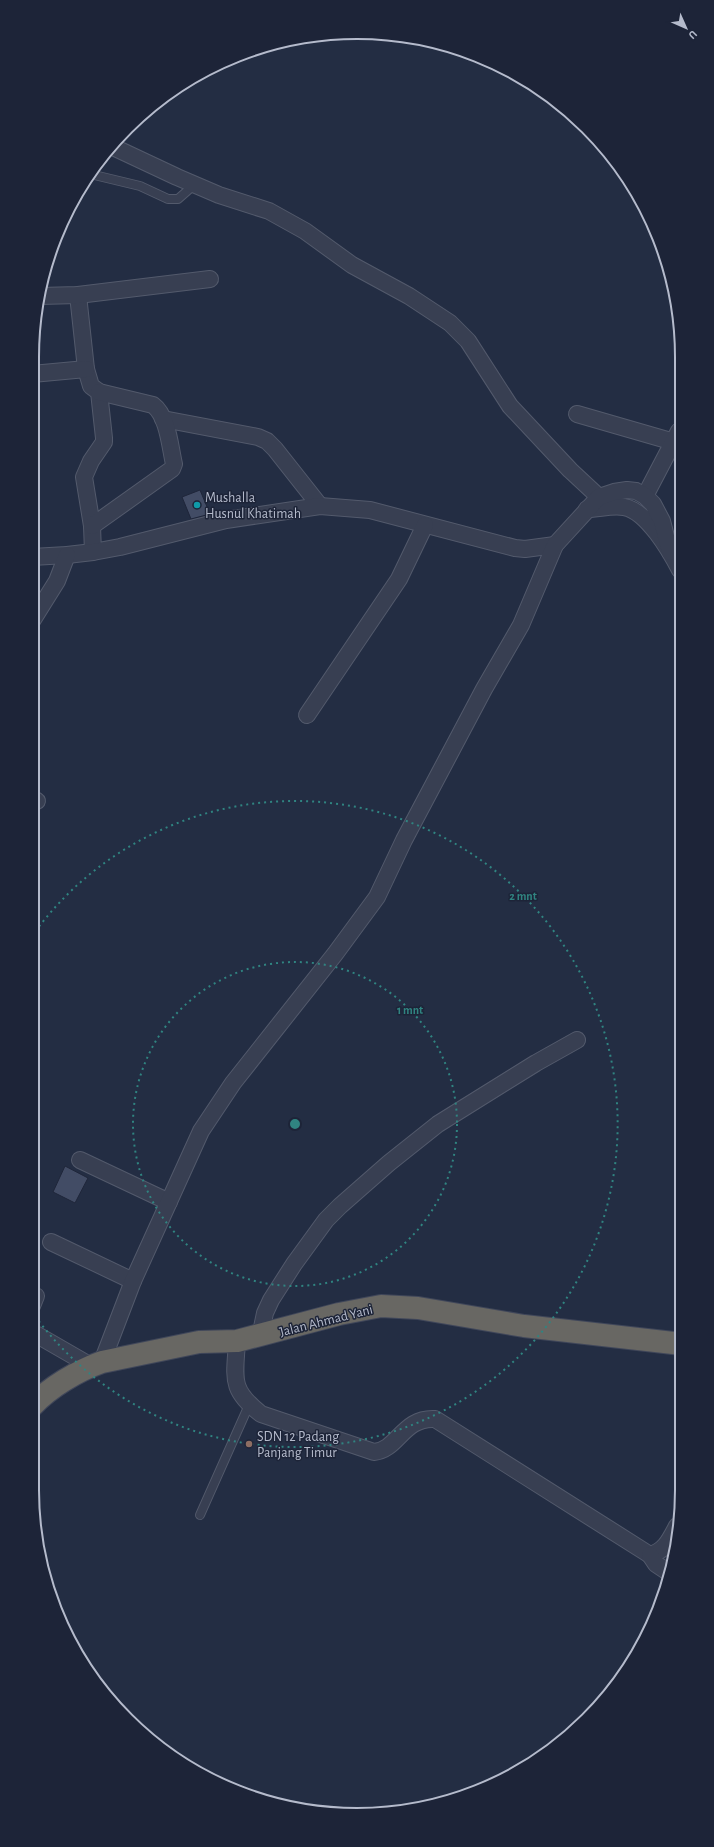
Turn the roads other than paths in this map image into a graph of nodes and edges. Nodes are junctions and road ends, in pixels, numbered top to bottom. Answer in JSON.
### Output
{"nodes":[{"id":1,"x":117,"y":148,"type":"edge"},
{"id":2,"x":96,"y":175,"type":"edge"},
{"id":3,"x":194,"y":184,"type":"junction"},
{"id":4,"x":210,"y":279,"type":"dead end"},
{"id":5,"x":78,"y":295,"type":"junction"},
{"id":6,"x":45,"y":296,"type":"edge"},
{"id":7,"x":86,"y":369,"type":"junction"},
{"id":8,"x":39,"y":373,"type":"edge"},
{"id":9,"x":100,"y":392,"type":"junction"},
{"id":10,"x":577,"y":414,"type":"dead end"},
{"id":11,"x":163,"y":419,"type":"junction"},
{"id":12,"x":675,"y":437,"type":"edge"},
{"id":13,"x":675,"y":441,"type":"edge"},
{"id":14,"x":645,"y":496,"type":"junction"},
{"id":15,"x":599,"y":497,"type":"junction"},
{"id":16,"x":320,"y":506,"type":"junction"},
{"id":17,"x":587,"y":509,"type":"junction"},
{"id":18,"x":425,"y":525,"type":"junction"},
{"id":19,"x":92,"y":526,"type":"junction"},
{"id":20,"x":555,"y":545,"type":"junction"},
{"id":21,"x":93,"y":552,"type":"junction"},
{"id":22,"x":670,"y":552,"type":"junction"},
{"id":23,"x":67,"y":555,"type":"junction"},
{"id":24,"x":39,"y":557,"type":"edge"},
{"id":25,"x":675,"y":561,"type":"edge"},
{"id":26,"x":39,"y":610,"type":"edge"},
{"id":27,"x":308,"y":715,"type":"dead end"},
{"id":28,"x":577,"y":1040,"type":"dead end"},
{"id":29,"x":80,"y":1160,"type":"dead end"},
{"id":30,"x":169,"y":1202,"type":"junction"},
{"id":31,"x":51,"y":1242,"type":"dead end"},
{"id":32,"x":133,"y":1281,"type":"junction"},
{"id":33,"x":39,"y":1335,"type":"edge"},
{"id":34,"x":260,"y":1337,"type":"junction"},
{"id":35,"x":237,"y":1341,"type":"junction"},
{"id":36,"x":675,"y":1343,"type":"edge"},
{"id":37,"x":97,"y":1364,"type":"junction"},
{"id":38,"x":39,"y":1400,"type":"edge"},
{"id":39,"x":249,"y":1405,"type":"junction"},
{"id":40,"x":200,"y":1515,"type":"dead end"},
{"id":41,"x":671,"y":1536,"type":"edge"},
{"id":42,"x":650,"y":1555,"type":"junction"},
{"id":43,"x":665,"y":1570,"type":"edge"}],
"edges":[{"from":1,"to":3,"type":"street"},
{"from":2,"to":3,"type":"lane"},
{"from":3,"to":15,"type":"street"},
{"from":4,"to":5,"type":"street"},
{"from":5,"to":6,"type":"street"},
{"from":5,"to":7,"type":"street"},
{"from":7,"to":8,"type":"street"},
{"from":7,"to":9,"type":"street"},
{"from":9,"to":11,"type":"street"},
{"from":9,"to":19,"type":"street"},
{"from":10,"to":12,"type":"street"},
{"from":11,"to":16,"type":"street"},
{"from":11,"to":19,"type":"street"},
{"from":13,"to":14,"type":"street"},
{"from":14,"to":15,"type":"street"},
{"from":14,"to":22,"type":"street"},
{"from":15,"to":17,"type":"street"},
{"from":16,"to":18,"type":"street"},
{"from":16,"to":21,"type":"street"},
{"from":17,"to":20,"type":"street"},
{"from":17,"to":22,"type":"street"},
{"from":18,"to":20,"type":"street"},
{"from":18,"to":27,"type":"street"},
{"from":19,"to":21,"type":"street"},
{"from":20,"to":30,"type":"street"},
{"from":21,"to":23,"type":"street"},
{"from":22,"to":25,"type":"street"},
{"from":23,"to":24,"type":"street"},
{"from":23,"to":26,"type":"street"},
{"from":28,"to":34,"type":"street"},
{"from":29,"to":30,"type":"street"},
{"from":30,"to":32,"type":"street"},
{"from":31,"to":32,"type":"street"},
{"from":32,"to":37,"type":"street"},
{"from":33,"to":37,"type":"street"},
{"from":34,"to":35,"type":"highway","name":"Jalan Ahmad Yani"},
{"from":34,"to":36,"type":"highway","name":"Jalan Ahmad Yani"},
{"from":35,"to":37,"type":"highway","name":"Jalan Ahmad Yani"},
{"from":35,"to":39,"type":"street"},
{"from":37,"to":38,"type":"highway","name":"Jalan Ahmad Yani"},
{"from":39,"to":40,"type":"lane"},
{"from":39,"to":42,"type":"street"},
{"from":41,"to":42,"type":"street"},
{"from":42,"to":43,"type":"street"}]}
